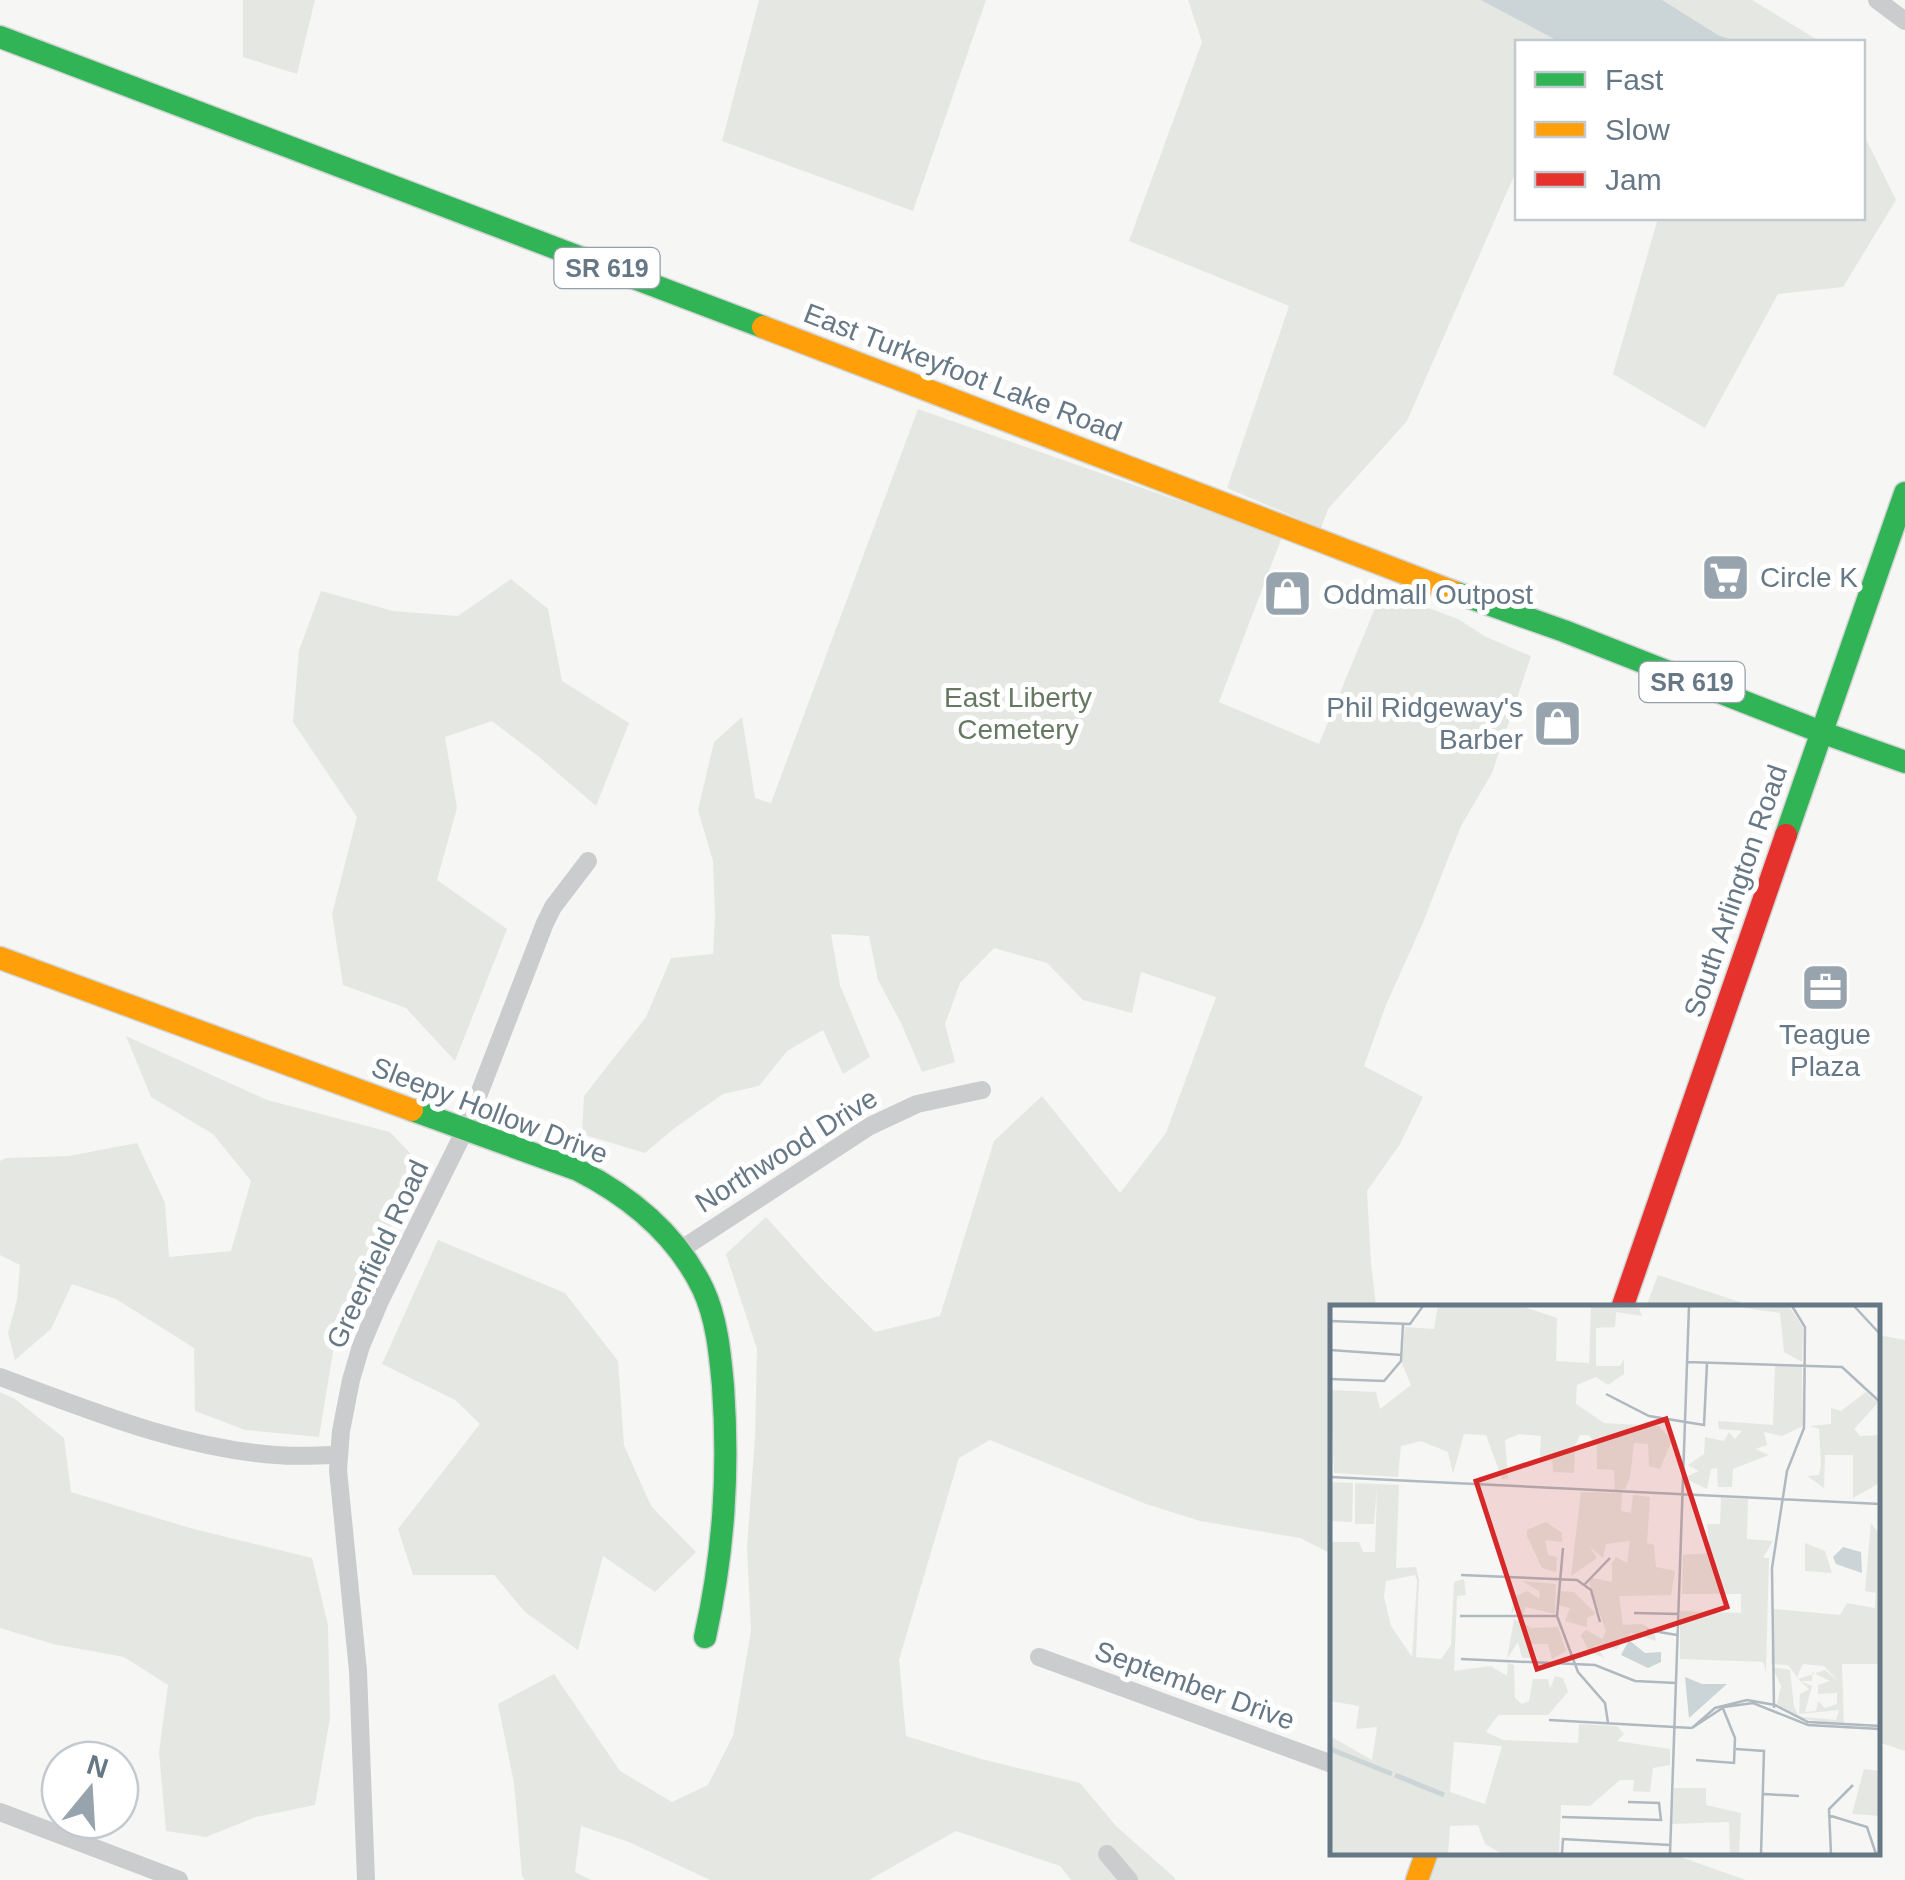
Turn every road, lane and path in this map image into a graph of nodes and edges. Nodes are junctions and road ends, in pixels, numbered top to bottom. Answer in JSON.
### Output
{"nodes":[{"id":1,"x":1876,"y":0,"type":"edge"},
{"id":2,"x":1905,"y":21,"type":"edge"},
{"id":3,"x":0,"y":37,"type":"edge"},
{"id":4,"x":1905,"y":493,"type":"edge"},
{"id":5,"x":1820,"y":732,"type":"junction"},
{"id":6,"x":1905,"y":762,"type":"edge"},
{"id":7,"x":588,"y":861,"type":"dead end"},
{"id":8,"x":0,"y":958,"type":"edge"},
{"id":9,"x":982,"y":1090,"type":"dead end"},
{"id":10,"x":465,"y":1130,"type":"junction"},
{"id":11,"x":680,"y":1250,"type":"junction"},
{"id":12,"x":1623,"y":1305,"type":"edge"},
{"id":13,"x":0,"y":1377,"type":"edge"},
{"id":14,"x":338,"y":1456,"type":"junction"},
{"id":15,"x":706,"y":1638,"type":"dead end"},
{"id":16,"x":1039,"y":1658,"type":"dead end"},
{"id":17,"x":1330,"y":1763,"type":"edge"},
{"id":18,"x":0,"y":1812,"type":"edge"},
{"id":19,"x":1107,"y":1854,"type":"dead end"},
{"id":20,"x":1425,"y":1855,"type":"edge"},
{"id":21,"x":179,"y":1880,"type":"edge"},
{"id":22,"x":366,"y":1880,"type":"edge"},
{"id":23,"x":1129,"y":1880,"type":"edge"},
{"id":24,"x":1417,"y":1880,"type":"edge"}],
"edges":[{"from":1,"to":2,"type":"street"},
{"from":3,"to":5,"type":"main road","name":"East Turkeyfoot Lake Road","number":"SR 619"},
{"from":4,"to":5,"type":"main road","name":"South Arlington Road"},
{"from":5,"to":6,"type":"main road","name":"East Turkeyfoot Lake Road","number":"SR 619"},
{"from":5,"to":12,"type":"main road","name":"South Arlington Road"},
{"from":7,"to":10,"type":"street","name":"Greenfield Road"},
{"from":8,"to":10,"type":"main road","name":"Sleepy Hollow Drive"},
{"from":9,"to":11,"type":"street","name":"Northwood Drive"},
{"from":10,"to":11,"type":"main road","name":"Sleepy Hollow Drive"},
{"from":10,"to":14,"type":"street","name":"Greenfield Road"},
{"from":11,"to":15,"type":"main road","name":"Sleepy Hollow Drive"},
{"from":13,"to":14,"type":"street"},
{"from":14,"to":22,"type":"street","name":"Greenfield Road"},
{"from":16,"to":17,"type":"street","name":"September Drive"},
{"from":18,"to":21,"type":"street"},
{"from":19,"to":23,"type":"street"},
{"from":20,"to":24,"type":"main road"}]}
